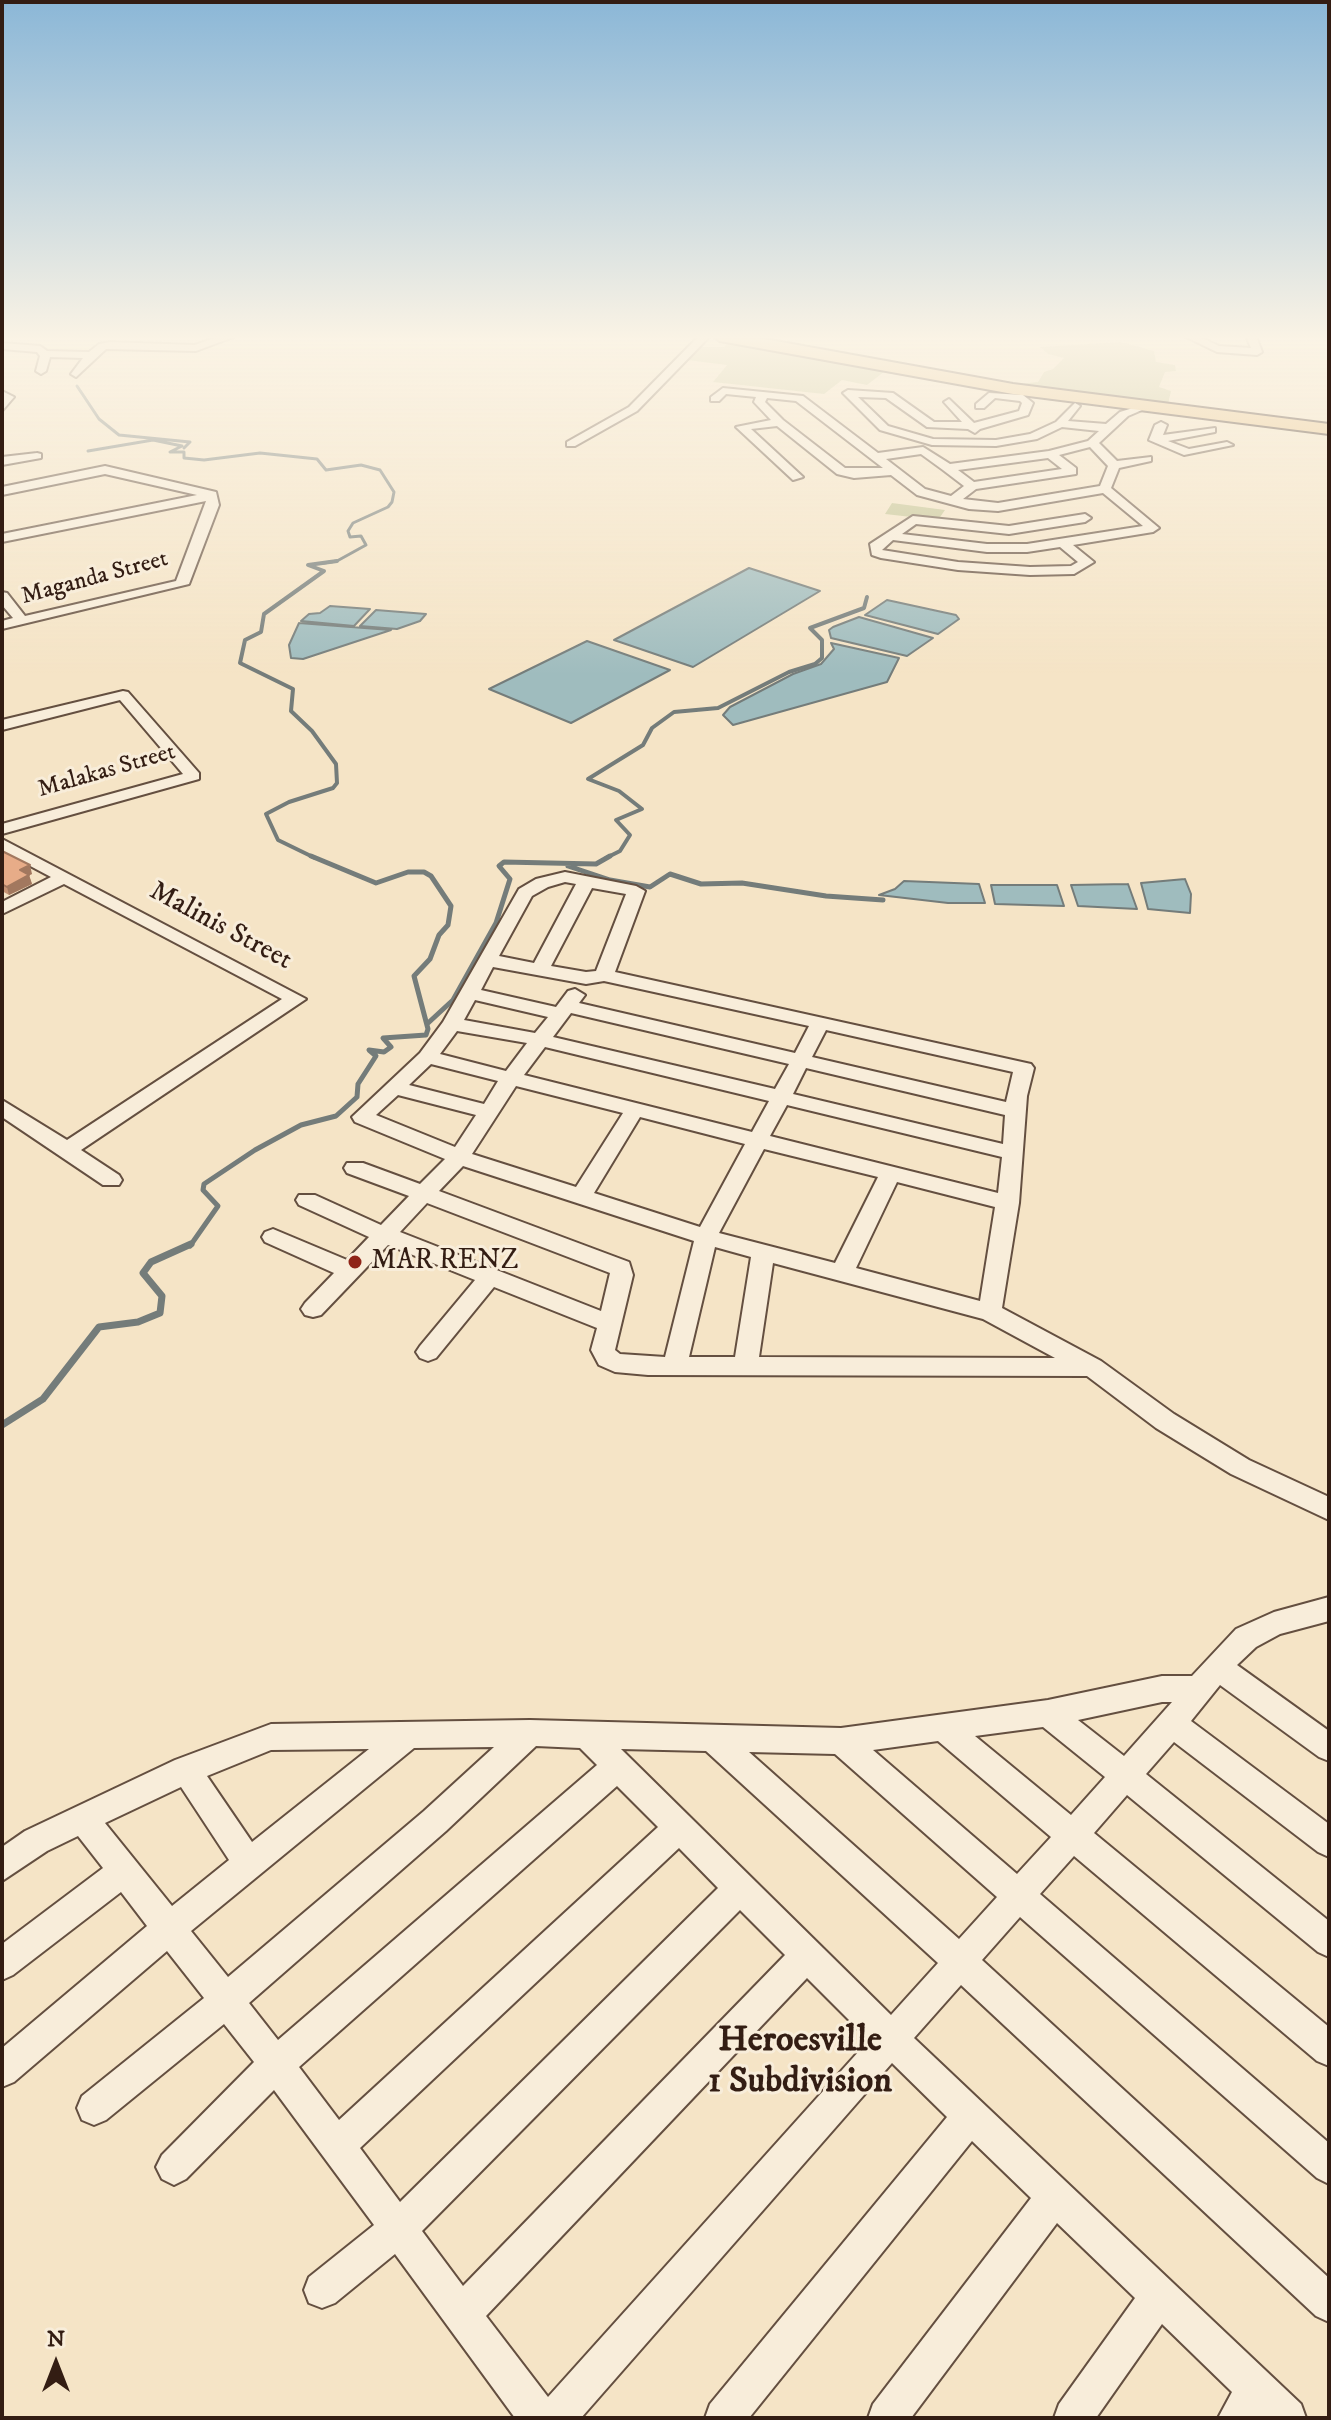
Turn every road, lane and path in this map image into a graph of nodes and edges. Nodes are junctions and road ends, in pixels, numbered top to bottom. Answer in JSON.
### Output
{"nodes":[{"id":1,"x":767,"y":449,"type":"edge"},
{"id":2,"x":812,"y":449,"type":"edge"},
{"id":3,"x":867,"y":449,"type":"edge"},
{"id":4,"x":915,"y":449,"type":"edge"},
{"id":5,"x":931,"y":449,"type":"edge"},
{"id":6,"x":1070,"y":449,"type":"edge"},
{"id":7,"x":1098,"y":449,"type":"edge"},
{"id":8,"x":1178,"y":449,"type":"edge"},
{"id":9,"x":1208,"y":449,"type":"edge"},
{"id":10,"x":1051,"y":454,"type":"junction"},
{"id":11,"x":37,"y":456,"type":"dead end"},
{"id":12,"x":878,"y":457,"type":"junction"},
{"id":13,"x":825,"y":459,"type":"junction"},
{"id":14,"x":1147,"y":459,"type":"dead end"},
{"id":15,"x":2,"y":461,"type":"edge"},
{"id":16,"x":811,"y":461,"type":"dead end"},
{"id":17,"x":797,"y":462,"type":"dead end"},
{"id":18,"x":784,"y":464,"type":"junction"},
{"id":19,"x":1114,"y":465,"type":"junction"},
{"id":20,"x":947,"y":468,"type":"junction"},
{"id":21,"x":892,"y":471,"type":"junction"},
{"id":22,"x":797,"y":477,"type":"dead end"},
{"id":23,"x":972,"y":486,"type":"junction"},
{"id":24,"x":1105,"y":489,"type":"junction"},
{"id":25,"x":2,"y":491,"type":"edge"},
{"id":26,"x":212,"y":495,"type":"junction"},
{"id":27,"x":953,"y":501,"type":"junction"},
{"id":28,"x":969,"y":505,"type":"junction"},
{"id":29,"x":1085,"y":518,"type":"dead end"},
{"id":30,"x":964,"y":527,"type":"junction"},
{"id":31,"x":891,"y":536,"type":"junction"},
{"id":32,"x":2,"y":538,"type":"edge"},
{"id":33,"x":1063,"y":543,"type":"junction"},
{"id":34,"x":2,"y":596,"type":"edge"},
{"id":35,"x":22,"y":621,"type":"junction"},
{"id":36,"x":2,"y":625,"type":"edge"},
{"id":37,"x":2,"y":725,"type":"edge"},
{"id":38,"x":2,"y":829,"type":"edge"},
{"id":39,"x":2,"y":844,"type":"edge"},
{"id":40,"x":64,"y":877,"type":"junction"},
{"id":41,"x":586,"y":882,"type":"junction"},
{"id":42,"x":2,"y":909,"type":"edge"},
{"id":43,"x":488,"y":960,"type":"junction"},
{"id":44,"x":539,"y":970,"type":"junction"},
{"id":45,"x":595,"y":976,"type":"junction"},
{"id":46,"x":471,"y":993,"type":"junction"},
{"id":47,"x":564,"y":1010,"type":"junction"},
{"id":48,"x":452,"y":1024,"type":"junction"},
{"id":49,"x":820,"y":1024,"type":"junction"},
{"id":50,"x":541,"y":1040,"type":"junction"},
{"id":51,"x":427,"y":1057,"type":"junction"},
{"id":52,"x":799,"y":1060,"type":"junction"},
{"id":53,"x":510,"y":1079,"type":"junction"},
{"id":54,"x":394,"y":1087,"type":"junction"},
{"id":55,"x":781,"y":1098,"type":"junction"},
{"id":56,"x":2,"y":1107,"type":"edge"},
{"id":57,"x":634,"y":1111,"type":"junction"},
{"id":58,"x":1016,"y":1111,"type":"junction"},
{"id":59,"x":490,"y":1112,"type":"junction"},
{"id":60,"x":759,"y":1142,"type":"junction"},
{"id":61,"x":67,"y":1150,"type":"junction"},
{"id":62,"x":1013,"y":1153,"type":"junction"},
{"id":63,"x":459,"y":1157,"type":"junction"},
{"id":64,"x":355,"y":1168,"type":"dead end"},
{"id":65,"x":890,"y":1174,"type":"junction"},
{"id":66,"x":111,"y":1180,"type":"dead end"},
{"id":67,"x":422,"y":1195,"type":"junction"},
{"id":68,"x":581,"y":1196,"type":"junction"},
{"id":69,"x":307,"y":1200,"type":"dead end"},
{"id":70,"x":1008,"y":1203,"type":"junction"},
{"id":71,"x":382,"y":1234,"type":"junction"},
{"id":72,"x":273,"y":1237,"type":"dead end"},
{"id":73,"x":706,"y":1237,"type":"junction"},
{"id":74,"x":763,"y":1253,"type":"junction"},
{"id":75,"x":349,"y":1270,"type":"junction"},
{"id":76,"x":841,"y":1275,"type":"junction"},
{"id":77,"x":490,"y":1277,"type":"junction"},
{"id":78,"x":313,"y":1309,"type":"dead end"},
{"id":79,"x":990,"y":1312,"type":"junction"},
{"id":80,"x":608,"y":1323,"type":"junction"},
{"id":81,"x":428,"y":1352,"type":"dead end"},
{"id":82,"x":675,"y":1366,"type":"junction"},
{"id":83,"x":746,"y":1366,"type":"junction"},
{"id":84,"x":1092,"y":1367,"type":"junction"},
{"id":85,"x":1329,"y":1509,"type":"edge"},
{"id":86,"x":1329,"y":1609,"type":"edge"},
{"id":87,"x":1207,"y":1678,"type":"junction"},
{"id":88,"x":1048,"y":1713,"type":"junction"},
{"id":89,"x":1172,"y":1723,"type":"junction"},
{"id":90,"x":943,"y":1727,"type":"junction"},
{"id":91,"x":530,"y":1733,"type":"junction"},
{"id":92,"x":409,"y":1734,"type":"junction"},
{"id":93,"x":587,"y":1735,"type":"junction"},
{"id":94,"x":714,"y":1739,"type":"junction"},
{"id":95,"x":841,"y":1741,"type":"junction"},
{"id":96,"x":1329,"y":1748,"type":"edge"},
{"id":97,"x":618,"y":1766,"type":"junction"},
{"id":98,"x":186,"y":1770,"type":"junction"},
{"id":99,"x":1123,"y":1776,"type":"junction"},
{"id":100,"x":83,"y":1819,"type":"junction"},
{"id":101,"x":679,"y":1828,"type":"junction"},
{"id":102,"x":1070,"y":1836,"type":"junction"},
{"id":103,"x":1329,"y":1842,"type":"edge"},
{"id":104,"x":250,"y":1865,"type":"junction"},
{"id":105,"x":2,"y":1866,"type":"edge"},
{"id":106,"x":123,"y":1872,"type":"junction"},
{"id":107,"x":740,"y":1888,"type":"junction"},
{"id":108,"x":1018,"y":1895,"type":"junction"},
{"id":109,"x":167,"y":1930,"type":"junction"},
{"id":110,"x":1329,"y":1941,"type":"edge"},
{"id":111,"x":807,"y":1955,"type":"junction"},
{"id":112,"x":959,"y":1961,"type":"junction"},
{"id":113,"x":2,"y":1964,"type":"edge"},
{"id":114,"x":226,"y":2001,"type":"junction"},
{"id":115,"x":890,"y":2038,"type":"junction"},
{"id":116,"x":1329,"y":2049,"type":"edge"},
{"id":117,"x":276,"y":2064,"type":"junction"},
{"id":118,"x":2,"y":2070,"type":"edge"},
{"id":119,"x":94,"y":2108,"type":"dead end"},
{"id":120,"x":971,"y":2115,"type":"junction"},
{"id":121,"x":337,"y":2145,"type":"junction"},
{"id":122,"x":1329,"y":2166,"type":"edge"},
{"id":123,"x":174,"y":2167,"type":"dead end"},
{"id":124,"x":1055,"y":2196,"type":"junction"},
{"id":125,"x":399,"y":2228,"type":"junction"},
{"id":126,"x":322,"y":2290,"type":"dead end"},
{"id":127,"x":1159,"y":2296,"type":"junction"},
{"id":128,"x":1329,"y":2303,"type":"edge"},
{"id":129,"x":462,"y":2314,"type":"junction"},
{"id":130,"x":1247,"y":2404,"type":"edge"},
{"id":131,"x":539,"y":2418,"type":"edge"},
{"id":132,"x":555,"y":2418,"type":"edge"},
{"id":133,"x":724,"y":2418,"type":"edge"},
{"id":134,"x":887,"y":2418,"type":"edge"},
{"id":135,"x":1073,"y":2418,"type":"edge"},
{"id":136,"x":1287,"y":2418,"type":"edge"}],
"edges":[{"from":1,"to":18,"type":"street"},
{"from":2,"to":13,"type":"street"},
{"from":3,"to":12,"type":"street"},
{"from":4,"to":12,"type":"street"},
{"from":5,"to":20,"type":"street"},
{"from":6,"to":10,"type":"street"},
{"from":7,"to":19,"type":"street"},
{"from":8,"to":9,"type":"street"},
{"from":10,"to":20,"type":"street"},
{"from":10,"to":23,"type":"street"},
{"from":11,"to":15,"type":"street"},
{"from":12,"to":21,"type":"street"},
{"from":13,"to":16,"type":"street"},
{"from":13,"to":21,"type":"street"},
{"from":14,"to":19,"type":"street"},
{"from":17,"to":18,"type":"street"},
{"from":18,"to":22,"type":"street"},
{"from":19,"to":24,"type":"street"},
{"from":20,"to":23,"type":"street"},
{"from":21,"to":27,"type":"street"},
{"from":23,"to":27,"type":"street"},
{"from":24,"to":28,"type":"street"},
{"from":24,"to":33,"type":"street"},
{"from":25,"to":26,"type":"street"},
{"from":26,"to":32,"type":"street"},
{"from":26,"to":35,"type":"street","name":"Maganda Street"},
{"from":27,"to":28,"type":"street"},
{"from":28,"to":30,"type":"street"},
{"from":29,"to":30,"type":"street"},
{"from":30,"to":31,"type":"street"},
{"from":31,"to":33,"type":"street"},
{"from":31,"to":33,"type":"street"},
{"from":34,"to":35,"type":"street"},
{"from":35,"to":36,"type":"street","name":"Maganda Street"},
{"from":37,"to":38,"type":"street","name":"Malakas Street"},
{"from":39,"to":40,"type":"street","name":"Malinis Street"},
{"from":40,"to":42,"type":"street"},
{"from":40,"to":61,"type":"street","name":"Malinis Street"},
{"from":41,"to":43,"type":"street"},
{"from":41,"to":44,"type":"street"},
{"from":41,"to":45,"type":"street"},
{"from":43,"to":44,"type":"street"},
{"from":43,"to":46,"type":"street"},
{"from":44,"to":45,"type":"street"},
{"from":45,"to":47,"type":"street"},
{"from":45,"to":49,"type":"street"},
{"from":46,"to":47,"type":"street"},
{"from":46,"to":48,"type":"street"},
{"from":47,"to":50,"type":"street"},
{"from":47,"to":52,"type":"street"},
{"from":48,"to":50,"type":"street"},
{"from":48,"to":51,"type":"street"},
{"from":49,"to":52,"type":"street"},
{"from":49,"to":58,"type":"street"},
{"from":50,"to":53,"type":"street"},
{"from":50,"to":55,"type":"street"},
{"from":51,"to":53,"type":"street"},
{"from":51,"to":54,"type":"street"},
{"from":52,"to":55,"type":"street"},
{"from":52,"to":58,"type":"street"},
{"from":53,"to":57,"type":"street"},
{"from":53,"to":59,"type":"street"},
{"from":54,"to":59,"type":"street"},
{"from":54,"to":63,"type":"street"},
{"from":55,"to":60,"type":"street"},
{"from":55,"to":62,"type":"street"},
{"from":56,"to":61,"type":"street"},
{"from":57,"to":60,"type":"street"},
{"from":57,"to":68,"type":"street"},
{"from":58,"to":62,"type":"street"},
{"from":59,"to":63,"type":"street"},
{"from":60,"to":65,"type":"street"},
{"from":60,"to":73,"type":"street"},
{"from":61,"to":66,"type":"street"},
{"from":62,"to":70,"type":"street"},
{"from":63,"to":67,"type":"street"},
{"from":63,"to":68,"type":"street"},
{"from":64,"to":67,"type":"street"},
{"from":65,"to":70,"type":"street"},
{"from":65,"to":76,"type":"street"},
{"from":67,"to":71,"type":"street"},
{"from":67,"to":80,"type":"street"},
{"from":68,"to":73,"type":"street"},
{"from":69,"to":71,"type":"street"},
{"from":70,"to":79,"type":"street"},
{"from":71,"to":75,"type":"street"},
{"from":71,"to":77,"type":"street"},
{"from":72,"to":75,"type":"street"},
{"from":73,"to":74,"type":"street"},
{"from":73,"to":82,"type":"street"},
{"from":74,"to":76,"type":"street"},
{"from":74,"to":83,"type":"street"},
{"from":75,"to":78,"type":"street"},
{"from":76,"to":79,"type":"street"},
{"from":77,"to":80,"type":"street"},
{"from":77,"to":81,"type":"street"},
{"from":79,"to":84,"type":"street"},
{"from":80,"to":82,"type":"street"},
{"from":82,"to":83,"type":"street"},
{"from":83,"to":84,"type":"street"},
{"from":84,"to":85,"type":"street"},
{"from":86,"to":87,"type":"street"},
{"from":87,"to":88,"type":"street"},
{"from":87,"to":89,"type":"street"},
{"from":87,"to":96,"type":"street"},
{"from":88,"to":90,"type":"street"},
{"from":88,"to":99,"type":"street"},
{"from":89,"to":99,"type":"street"},
{"from":89,"to":103,"type":"street"},
{"from":90,"to":95,"type":"street"},
{"from":90,"to":102,"type":"street"},
{"from":91,"to":92,"type":"street"},
{"from":91,"to":93,"type":"street"},
{"from":91,"to":114,"type":"street"},
{"from":92,"to":98,"type":"street"},
{"from":92,"to":104,"type":"street"},
{"from":93,"to":94,"type":"street"},
{"from":93,"to":97,"type":"street"},
{"from":94,"to":95,"type":"street"},
{"from":94,"to":112,"type":"street"},
{"from":95,"to":108,"type":"street"},
{"from":97,"to":101,"type":"street"},
{"from":97,"to":117,"type":"street"},
{"from":98,"to":100,"type":"street"},
{"from":98,"to":104,"type":"street"},
{"from":99,"to":102,"type":"street"},
{"from":99,"to":110,"type":"street"},
{"from":100,"to":105,"type":"street"},
{"from":100,"to":106,"type":"street"},
{"from":101,"to":107,"type":"street"},
{"from":101,"to":121,"type":"street"},
{"from":102,"to":108,"type":"street"},
{"from":102,"to":116,"type":"street"},
{"from":104,"to":109,"type":"street"},
{"from":106,"to":109,"type":"street"},
{"from":106,"to":113,"type":"street"},
{"from":107,"to":111,"type":"street"},
{"from":107,"to":125,"type":"street"},
{"from":108,"to":112,"type":"street"},
{"from":108,"to":122,"type":"street"},
{"from":109,"to":114,"type":"street"},
{"from":109,"to":118,"type":"street"},
{"from":111,"to":115,"type":"street"},
{"from":111,"to":129,"type":"street"},
{"from":112,"to":115,"type":"street"},
{"from":112,"to":128,"type":"street"},
{"from":114,"to":117,"type":"street"},
{"from":114,"to":119,"type":"street"},
{"from":115,"to":120,"type":"street"},
{"from":115,"to":132,"type":"street"},
{"from":117,"to":121,"type":"street"},
{"from":117,"to":123,"type":"street"},
{"from":120,"to":124,"type":"street"},
{"from":120,"to":133,"type":"street"},
{"from":121,"to":125,"type":"street"},
{"from":124,"to":127,"type":"street"},
{"from":124,"to":134,"type":"street"},
{"from":125,"to":126,"type":"street"},
{"from":125,"to":129,"type":"street"},
{"from":127,"to":130,"type":"street"},
{"from":127,"to":135,"type":"street"},
{"from":129,"to":131,"type":"street"},
{"from":130,"to":136,"type":"street"}]}
